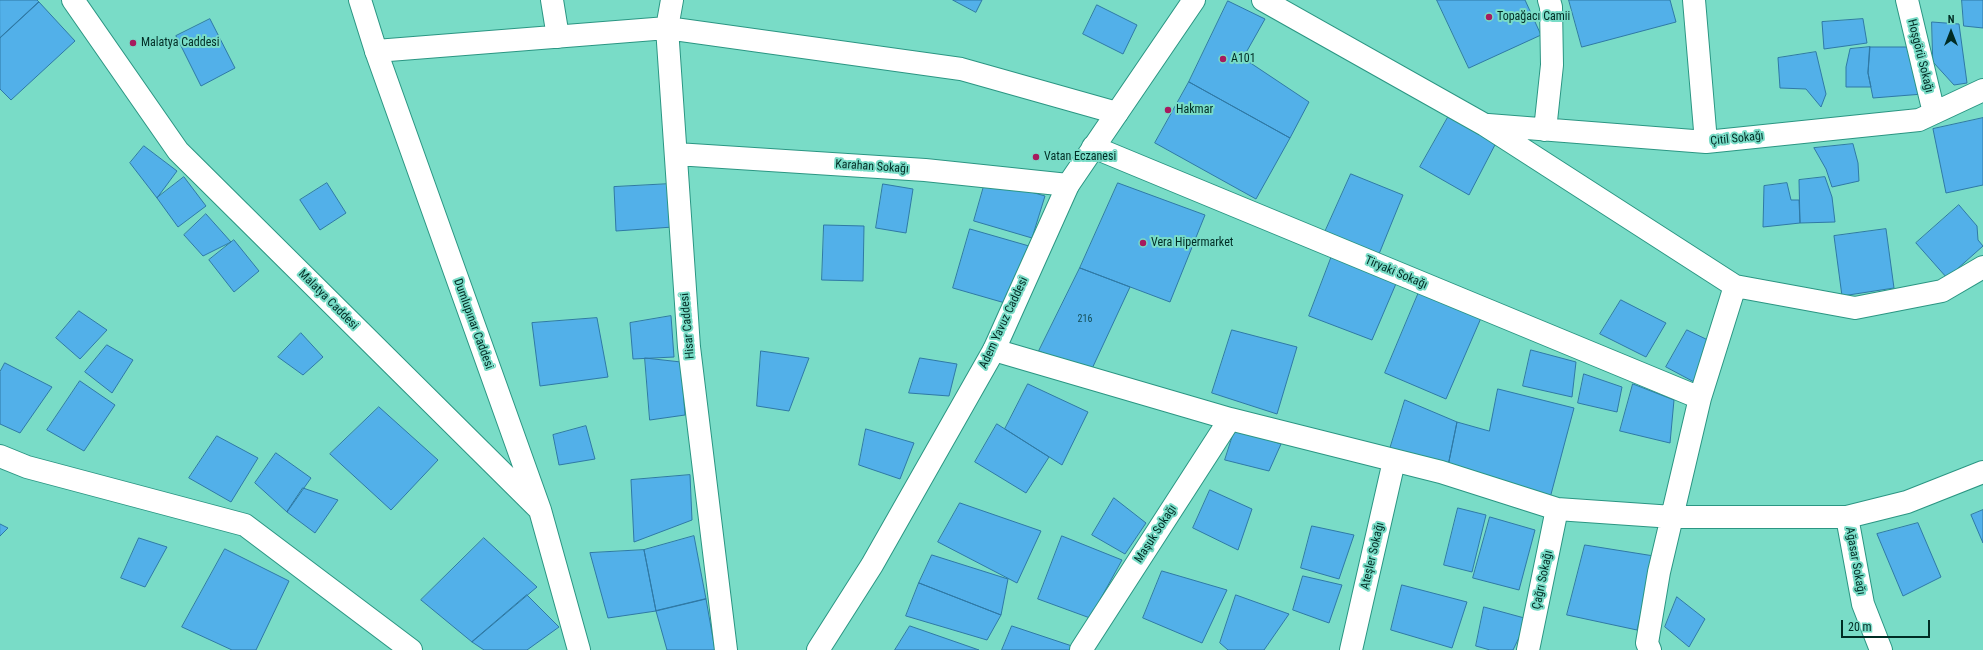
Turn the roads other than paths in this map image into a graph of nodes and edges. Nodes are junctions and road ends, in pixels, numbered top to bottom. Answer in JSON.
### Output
{"nodes":[{"id":1,"x":73,"y":0,"type":"edge"},
{"id":2,"x":360,"y":0,"type":"edge"},
{"id":3,"x":552,"y":0,"type":"edge"},
{"id":4,"x":672,"y":0,"type":"edge"},
{"id":5,"x":1194,"y":0,"type":"edge"},
{"id":6,"x":1263,"y":0,"type":"edge"},
{"id":7,"x":1549,"y":0,"type":"edge"},
{"id":8,"x":1694,"y":0,"type":"edge"},
{"id":9,"x":1906,"y":0,"type":"edge"},
{"id":10,"x":667,"y":28,"type":"junction"},
{"id":11,"x":558,"y":37,"type":"junction"},
{"id":12,"x":376,"y":52,"type":"junction"},
{"id":13,"x":1983,"y":90,"type":"edge"},
{"id":14,"x":1117,"y":113,"type":"junction"},
{"id":15,"x":1934,"y":113,"type":"junction"},
{"id":16,"x":1485,"y":125,"type":"junction"},
{"id":17,"x":1545,"y":130,"type":"junction"},
{"id":18,"x":1706,"y":142,"type":"junction"},
{"id":19,"x":1093,"y":146,"type":"junction"},
{"id":20,"x":676,"y":154,"type":"junction"},
{"id":21,"x":1068,"y":185,"type":"junction"},
{"id":22,"x":1983,"y":267,"type":"edge"},
{"id":23,"x":1735,"y":286,"type":"junction"},
{"id":24,"x":994,"y":350,"type":"junction"},
{"id":25,"x":1700,"y":398,"type":"junction"},
{"id":26,"x":1230,"y":419,"type":"junction"},
{"id":27,"x":0,"y":456,"type":"edge"},
{"id":28,"x":1394,"y":461,"type":"junction"},
{"id":29,"x":1983,"y":472,"type":"edge"},
{"id":30,"x":1557,"y":509,"type":"junction"},
{"id":31,"x":540,"y":510,"type":"junction"},
{"id":32,"x":1673,"y":517,"type":"junction"},
{"id":33,"x":1847,"y":517,"type":"junction"},
{"id":34,"x":411,"y":650,"type":"edge"},
{"id":35,"x":579,"y":650,"type":"edge"},
{"id":36,"x":726,"y":650,"type":"edge"},
{"id":37,"x":818,"y":650,"type":"edge"},
{"id":38,"x":1081,"y":650,"type":"edge"},
{"id":39,"x":1352,"y":650,"type":"edge"},
{"id":40,"x":1528,"y":650,"type":"edge"},
{"id":41,"x":1650,"y":650,"type":"edge"},
{"id":42,"x":1881,"y":650,"type":"edge"}],
"edges":[{"from":1,"to":31,"type":"street","name":"Malatya Caddesi"},
{"from":2,"to":12,"type":"street","name":"Dumlupınar Caddesi"},
{"from":3,"to":11,"type":"street"},
{"from":4,"to":10,"type":"street","name":"Hisar Caddesi"},
{"from":5,"to":14,"type":"street","name":"Adem Yavuz Caddesi"},
{"from":6,"to":16,"type":"street"},
{"from":7,"to":17,"type":"street"},
{"from":8,"to":18,"type":"street"},
{"from":9,"to":15,"type":"street","name":"Hoşgörü Sokağı"},
{"from":10,"to":11,"type":"street"},
{"from":10,"to":14,"type":"street"},
{"from":10,"to":20,"type":"street","name":"Hisar Caddesi"},
{"from":11,"to":12,"type":"street"},
{"from":12,"to":31,"type":"street","name":"Dumlupınar Caddesi"},
{"from":13,"to":15,"type":"street","name":"Çitil Sokağı"},
{"from":14,"to":19,"type":"street","name":"Adem Yavuz Caddesi"},
{"from":15,"to":18,"type":"street","name":"Çitil Sokağı"},
{"from":16,"to":17,"type":"street","name":"Çitil Sokağı"},
{"from":16,"to":23,"type":"street"},
{"from":17,"to":18,"type":"street","name":"Çitil Sokağı"},
{"from":19,"to":21,"type":"street","name":"Adem Yavuz Caddesi"},
{"from":19,"to":25,"type":"street","name":"Tiryaki Sokağı"},
{"from":20,"to":21,"type":"street","name":"Karahan Sokağı"},
{"from":20,"to":36,"type":"street","name":"Hisar Caddesi"},
{"from":21,"to":24,"type":"street","name":"Adem Yavuz Caddesi"},
{"from":22,"to":23,"type":"street"},
{"from":23,"to":25,"type":"street"},
{"from":24,"to":26,"type":"street"},
{"from":24,"to":37,"type":"street","name":"Adem Yavuz Caddesi"},
{"from":25,"to":32,"type":"street"},
{"from":26,"to":28,"type":"street"},
{"from":26,"to":38,"type":"street","name":"Maşuk Sokağı"},
{"from":27,"to":34,"type":"street"},
{"from":28,"to":30,"type":"street"},
{"from":28,"to":39,"type":"street","name":"Ateşler Sokağı"},
{"from":29,"to":33,"type":"street"},
{"from":30,"to":32,"type":"street"},
{"from":30,"to":40,"type":"street","name":"Çağrı Sokağı"},
{"from":31,"to":35,"type":"street","name":"Dumlupınar Caddesi"},
{"from":32,"to":33,"type":"street"},
{"from":32,"to":41,"type":"street"},
{"from":33,"to":42,"type":"street","name":"Ağasar Sokağı"}]}
